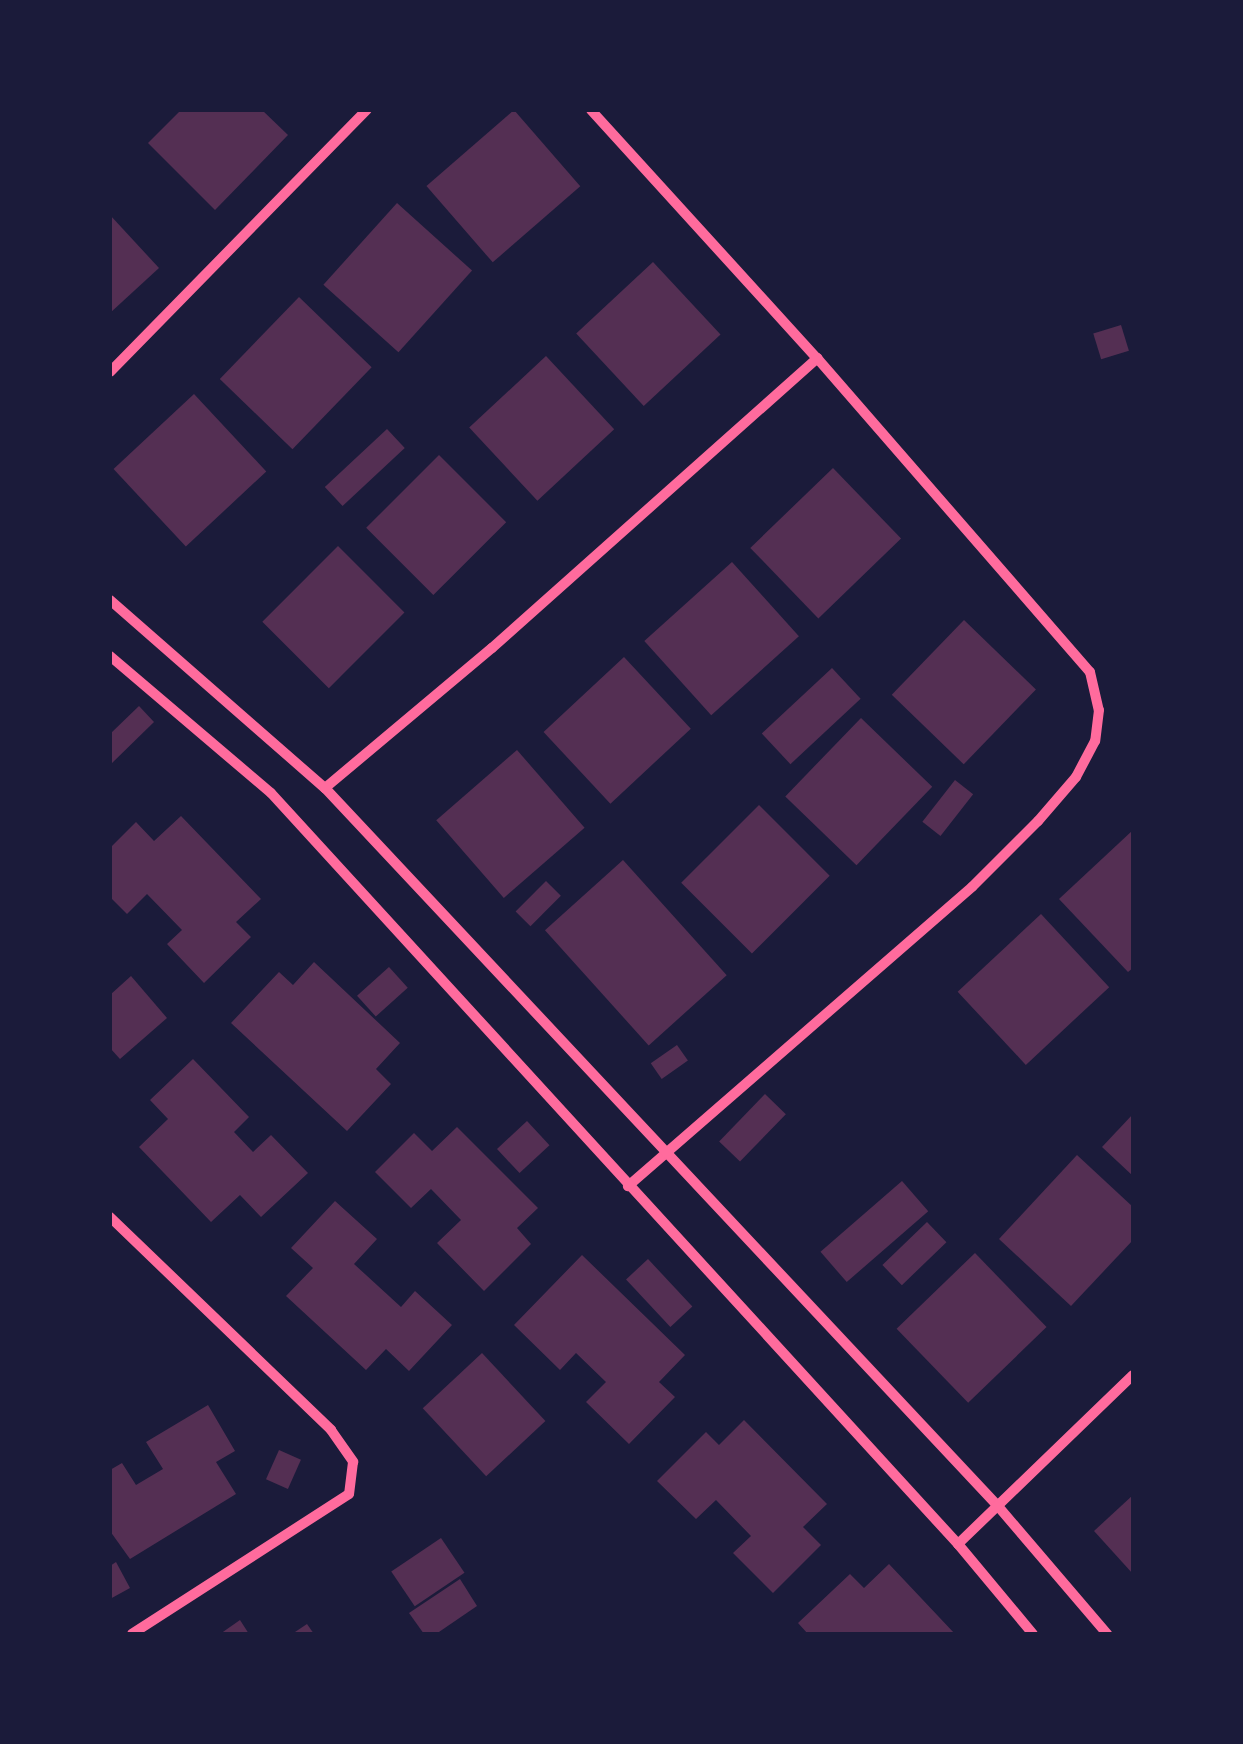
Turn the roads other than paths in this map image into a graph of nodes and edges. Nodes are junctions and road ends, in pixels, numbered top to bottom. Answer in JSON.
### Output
{"nodes":[{"id":1,"x":367,"y":110,"type":"edge"},
{"id":2,"x":591,"y":110,"type":"edge"},
{"id":3,"x":816,"y":358,"type":"junction"},
{"id":4,"x":110,"y":372,"type":"edge"},
{"id":5,"x":110,"y":600,"type":"edge"},
{"id":6,"x":110,"y":656,"type":"edge"},
{"id":7,"x":325,"y":788,"type":"junction"},
{"id":8,"x":663,"y":1154,"type":"junction"},
{"id":9,"x":628,"y":1186,"type":"junction"},
{"id":10,"x":110,"y":1217,"type":"edge"},
{"id":11,"x":1133,"y":1375,"type":"edge"},
{"id":12,"x":997,"y":1506,"type":"junction"},
{"id":13,"x":958,"y":1544,"type":"junction"},
{"id":14,"x":132,"y":1634,"type":"edge"},
{"id":15,"x":1032,"y":1634,"type":"edge"},
{"id":16,"x":1107,"y":1634,"type":"edge"}],
"edges":[{"from":1,"to":4,"type":"street"},
{"from":2,"to":3,"type":"street"},
{"from":3,"to":7,"type":"street"},
{"from":3,"to":8,"type":"street"},
{"from":5,"to":7,"type":"street"},
{"from":6,"to":9,"type":"street"},
{"from":7,"to":8,"type":"street"},
{"from":8,"to":9,"type":"street"},
{"from":8,"to":12,"type":"street"},
{"from":9,"to":13,"type":"street"},
{"from":10,"to":14,"type":"street"},
{"from":11,"to":12,"type":"street"},
{"from":12,"to":13,"type":"street"},
{"from":12,"to":16,"type":"street"},
{"from":13,"to":15,"type":"street"}]}
